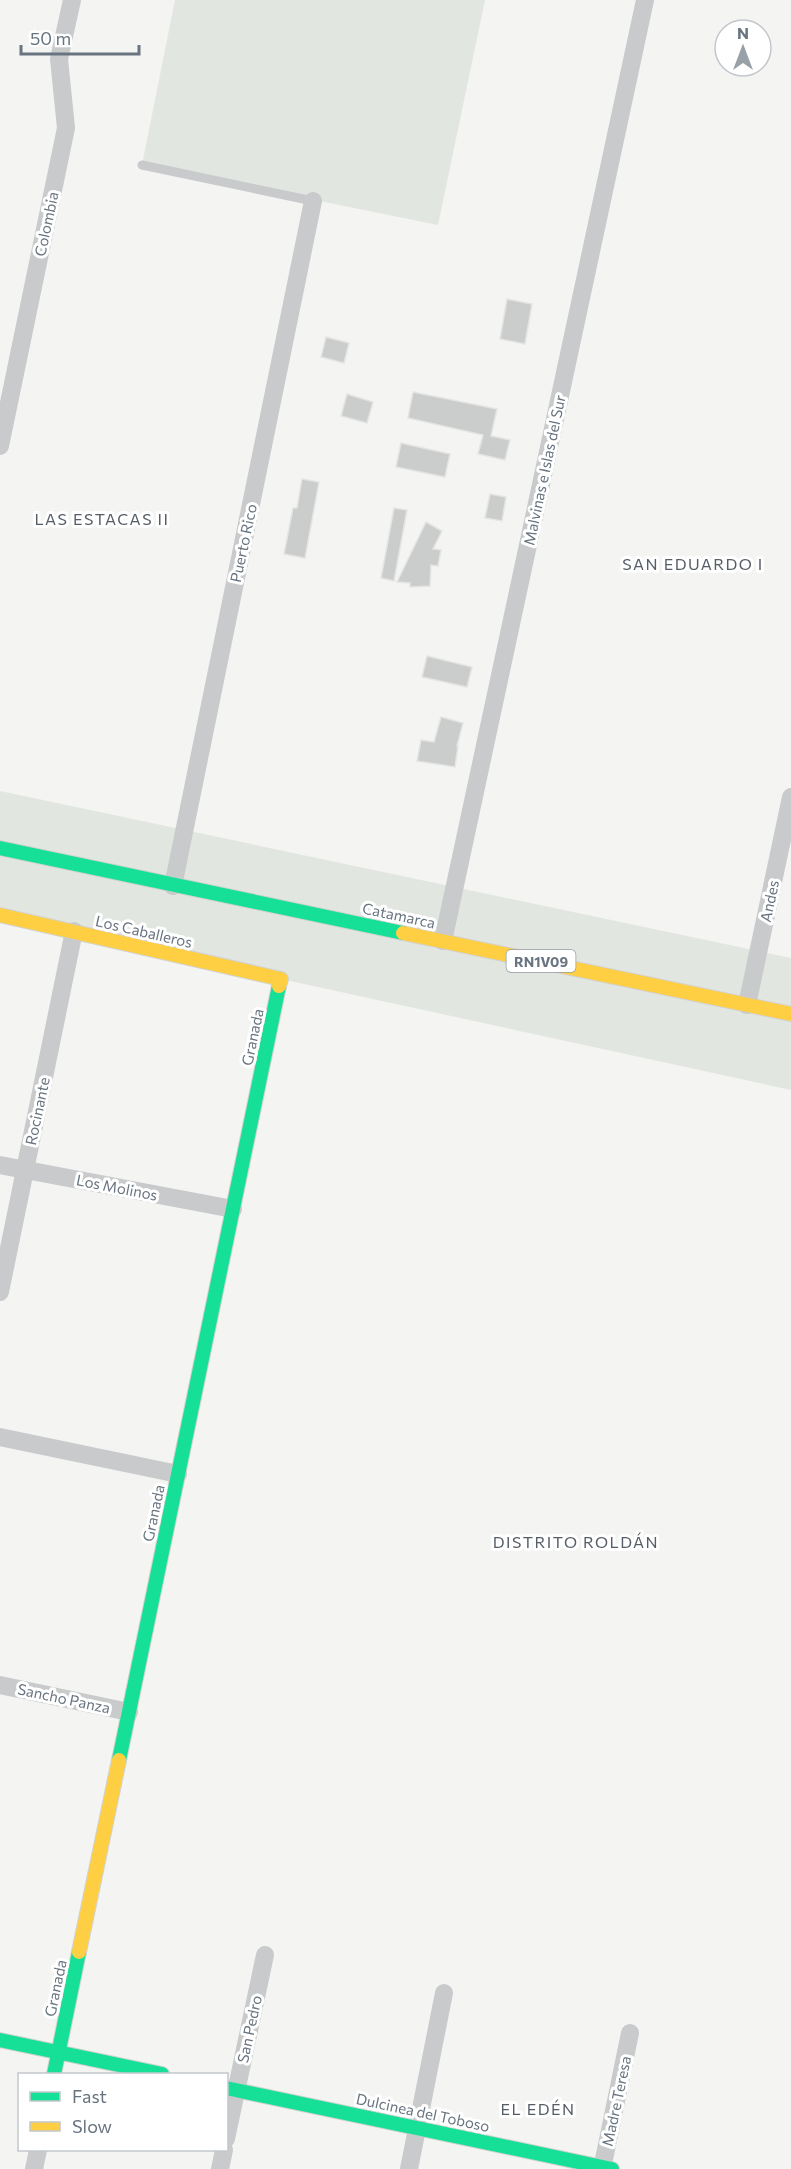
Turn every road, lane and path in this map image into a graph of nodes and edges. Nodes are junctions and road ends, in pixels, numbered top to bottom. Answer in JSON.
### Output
{"nodes":[{"id":1,"x":72,"y":0,"type":"edge"},
{"id":2,"x":645,"y":0,"type":"edge"},
{"id":3,"x":142,"y":165,"type":"dead end"},
{"id":4,"x":313,"y":201,"type":"joint"},
{"id":5,"x":0,"y":446,"type":"edge"},
{"id":6,"x":791,"y":797,"type":"edge"},
{"id":7,"x":0,"y":849,"type":"edge"},
{"id":8,"x":172,"y":886,"type":"junction"},
{"id":9,"x":0,"y":915,"type":"edge"},
{"id":10,"x":74,"y":931,"type":"junction"},
{"id":11,"x":442,"y":941,"type":"junction"},
{"id":12,"x":281,"y":979,"type":"joint"},
{"id":13,"x":747,"y":1005,"type":"junction"},
{"id":14,"x":791,"y":1014,"type":"edge"},
{"id":15,"x":0,"y":1165,"type":"edge"},
{"id":16,"x":25,"y":1170,"type":"junction"},
{"id":17,"x":233,"y":1209,"type":"junction"},
{"id":18,"x":0,"y":1292,"type":"edge"},
{"id":19,"x":0,"y":1437,"type":"edge"},
{"id":20,"x":178,"y":1474,"type":"junction"},
{"id":21,"x":0,"y":1685,"type":"edge"},
{"id":22,"x":129,"y":1712,"type":"junction"},
{"id":23,"x":265,"y":1955,"type":"dead end"},
{"id":24,"x":444,"y":1993,"type":"dead end"},
{"id":25,"x":630,"y":2033,"type":"dead end"},
{"id":26,"x":0,"y":2040,"type":"edge"},
{"id":27,"x":58,"y":2053,"type":"junction"},
{"id":28,"x":54,"y":2073,"type":"edge"},
{"id":29,"x":157,"y":2073,"type":"edge"},
{"id":30,"x":232,"y":2089,"type":"edge"},
{"id":31,"x":228,"y":2122,"type":"edge"},
{"id":32,"x":417,"y":2128,"type":"junction"},
{"id":33,"x":38,"y":2151,"type":"edge"},
{"id":34,"x":224,"y":2151,"type":"edge"},
{"id":35,"x":605,"y":2168,"type":"edge"},
{"id":36,"x":34,"y":2169,"type":"edge"},
{"id":37,"x":220,"y":2169,"type":"edge"},
{"id":38,"x":409,"y":2169,"type":"edge"}],
"edges":[{"from":1,"to":5,"type":"street","name":"Colombia"},
{"from":2,"to":11,"type":"street","name":"Malvinas e Islas del Sur"},
{"from":3,"to":4,"type":"lane"},
{"from":4,"to":8,"type":"street","name":"Puerto Rico"},
{"from":6,"to":13,"type":"street","name":"Andes"},
{"from":7,"to":8,"type":"street","name":"Catamarca","number":"RN1V09"},
{"from":8,"to":11,"type":"street","name":"Catamarca","number":"RN1V09"},
{"from":9,"to":10,"type":"street","name":"Los Caballeros"},
{"from":10,"to":12,"type":"street","name":"Los Caballeros"},
{"from":10,"to":16,"type":"street","name":"Rocinante"},
{"from":11,"to":13,"type":"street","name":"Catamarca","number":"RN1V09"},
{"from":12,"to":17,"type":"street","name":"Granada"},
{"from":13,"to":14,"type":"street","name":"Catamarca","number":"RN1V09"},
{"from":15,"to":16,"type":"street","name":"Los Molinos"},
{"from":16,"to":17,"type":"street","name":"Los Molinos"},
{"from":16,"to":18,"type":"street","name":"Rocinante"},
{"from":17,"to":20,"type":"street","name":"Granada"},
{"from":19,"to":20,"type":"street"},
{"from":20,"to":22,"type":"street","name":"Granada"},
{"from":21,"to":22,"type":"street","name":"Sancho Panza"},
{"from":22,"to":27,"type":"street","name":"Granada"},
{"from":23,"to":30,"type":"street","name":"San Pedro"},
{"from":24,"to":32,"type":"street"},
{"from":25,"to":35,"type":"street","name":"Madre Teresa"},
{"from":26,"to":27,"type":"street"},
{"from":27,"to":28,"type":"street","name":"Granada"},
{"from":27,"to":29,"type":"street"},
{"from":30,"to":31,"type":"street","name":"San Pedro"},
{"from":30,"to":32,"type":"street","name":"Dulcinea del Toboso"},
{"from":32,"to":35,"type":"street","name":"Dulcinea del Toboso"},
{"from":32,"to":38,"type":"street"},
{"from":33,"to":36,"type":"street"},
{"from":34,"to":37,"type":"street"}]}
